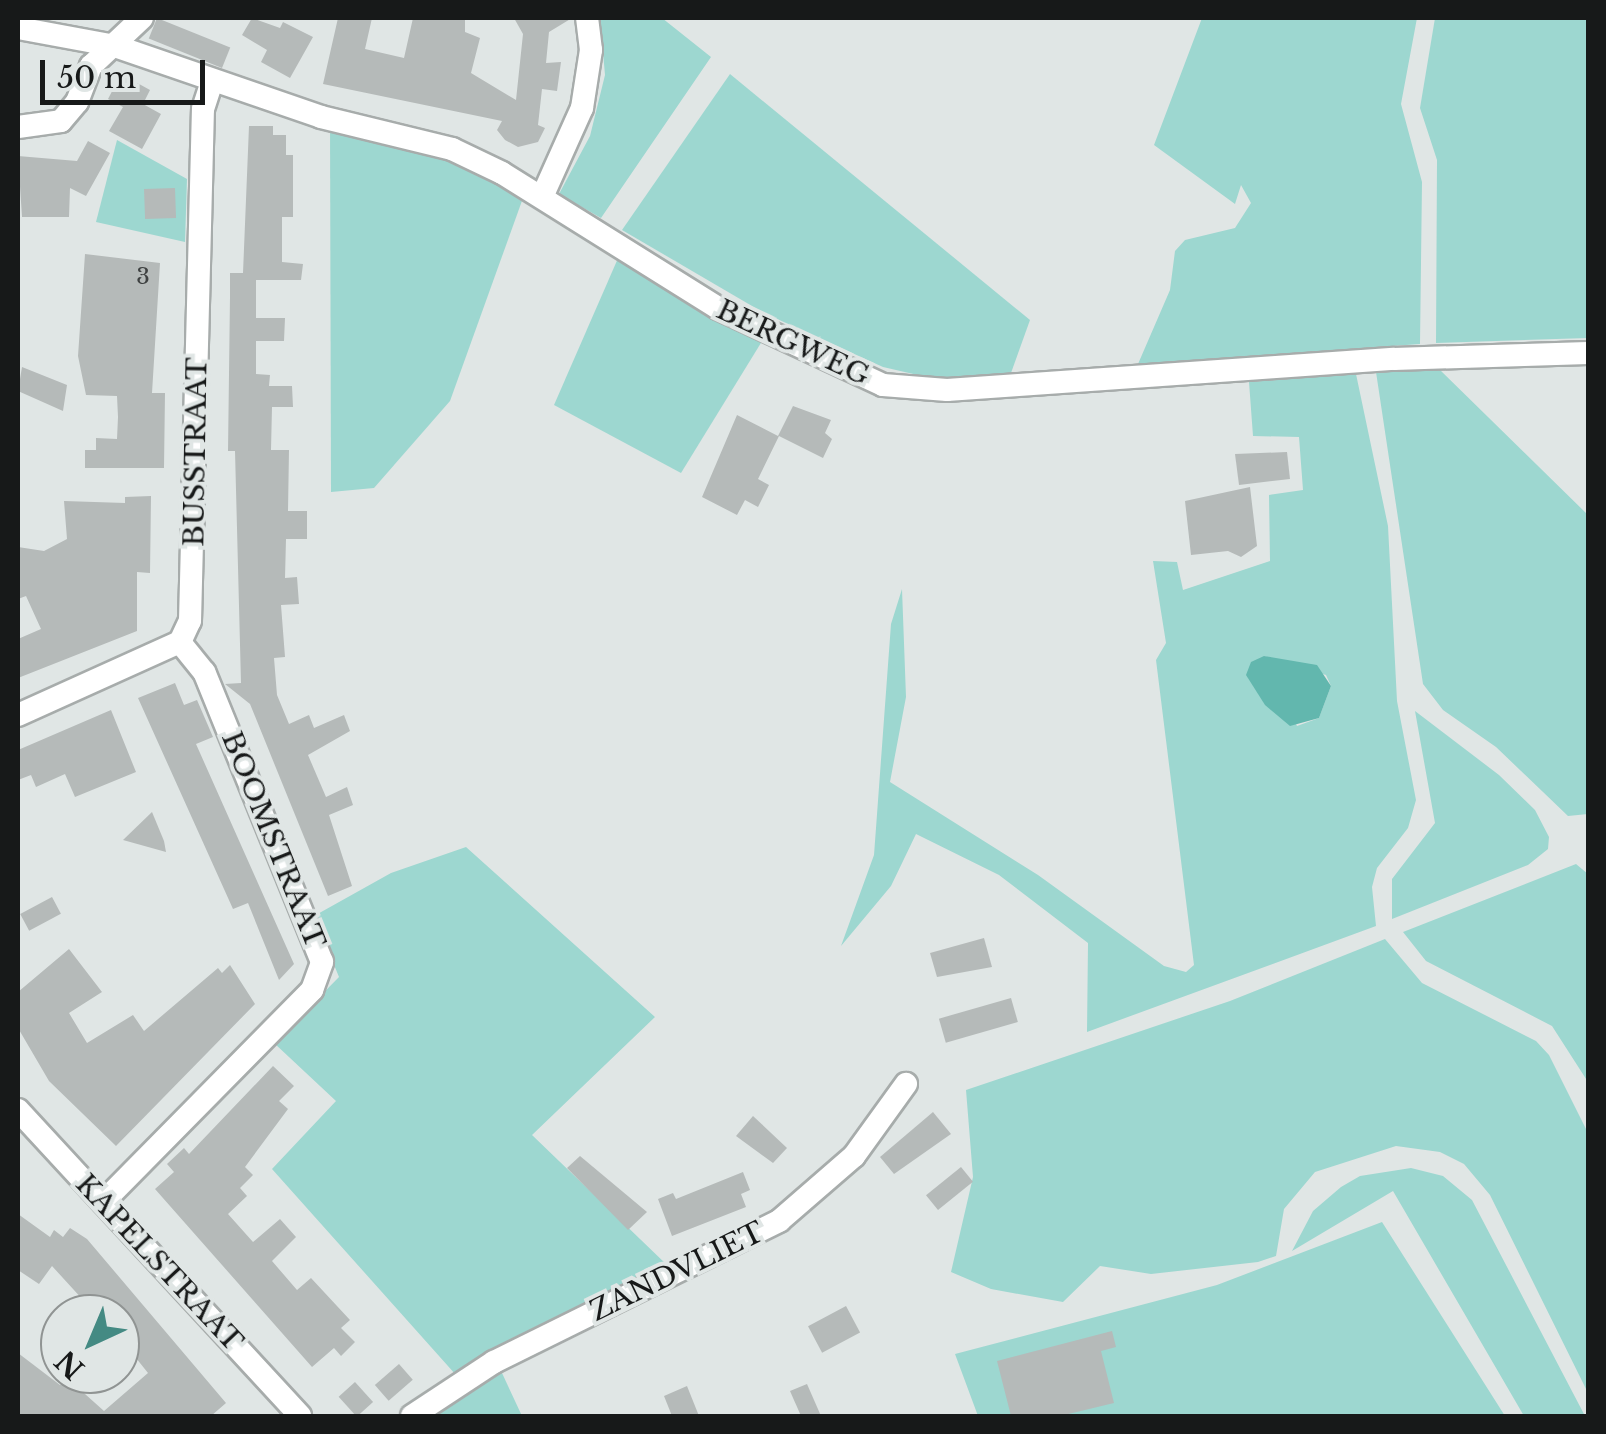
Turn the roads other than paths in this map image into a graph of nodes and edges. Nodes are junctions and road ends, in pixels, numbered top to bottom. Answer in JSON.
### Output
{"nodes":[{"id":1,"x":142,"y":18,"type":"edge"},
{"id":2,"x":586,"y":18,"type":"edge"},
{"id":3,"x":18,"y":28,"type":"edge"},
{"id":4,"x":115,"y":46,"type":"junction"},
{"id":5,"x":212,"y":82,"type":"junction"},
{"id":6,"x":18,"y":127,"type":"edge"},
{"id":7,"x":542,"y":197,"type":"junction"},
{"id":8,"x":1588,"y":353,"type":"edge"},
{"id":9,"x":180,"y":642,"type":"junction"},
{"id":10,"x":18,"y":715,"type":"edge"},
{"id":11,"x":906,"y":1084,"type":"dead end"},
{"id":12,"x":18,"y":1110,"type":"edge"},
{"id":13,"x":103,"y":1202,"type":"junction"},
{"id":14,"x":300,"y":1416,"type":"edge"},
{"id":15,"x":412,"y":1416,"type":"edge"}],
"edges":[{"from":1,"to":4,"type":"street"},
{"from":2,"to":7,"type":"street"},
{"from":3,"to":4,"type":"street","name":"BERGWEG"},
{"from":4,"to":5,"type":"street","name":"BERGWEG"},
{"from":4,"to":6,"type":"street"},
{"from":5,"to":7,"type":"street","name":"BERGWEG"},
{"from":5,"to":9,"type":"street","name":"BUSSTRAAT"},
{"from":7,"to":8,"type":"street","name":"BERGWEG"},
{"from":9,"to":10,"type":"street"},
{"from":9,"to":13,"type":"street","name":"BOOMSTRAAT"},
{"from":11,"to":15,"type":"street","name":"ZANDVLIET"},
{"from":12,"to":13,"type":"street","name":"KAPELSTRAAT"},
{"from":13,"to":14,"type":"street","name":"KAPELSTRAAT"}]}
